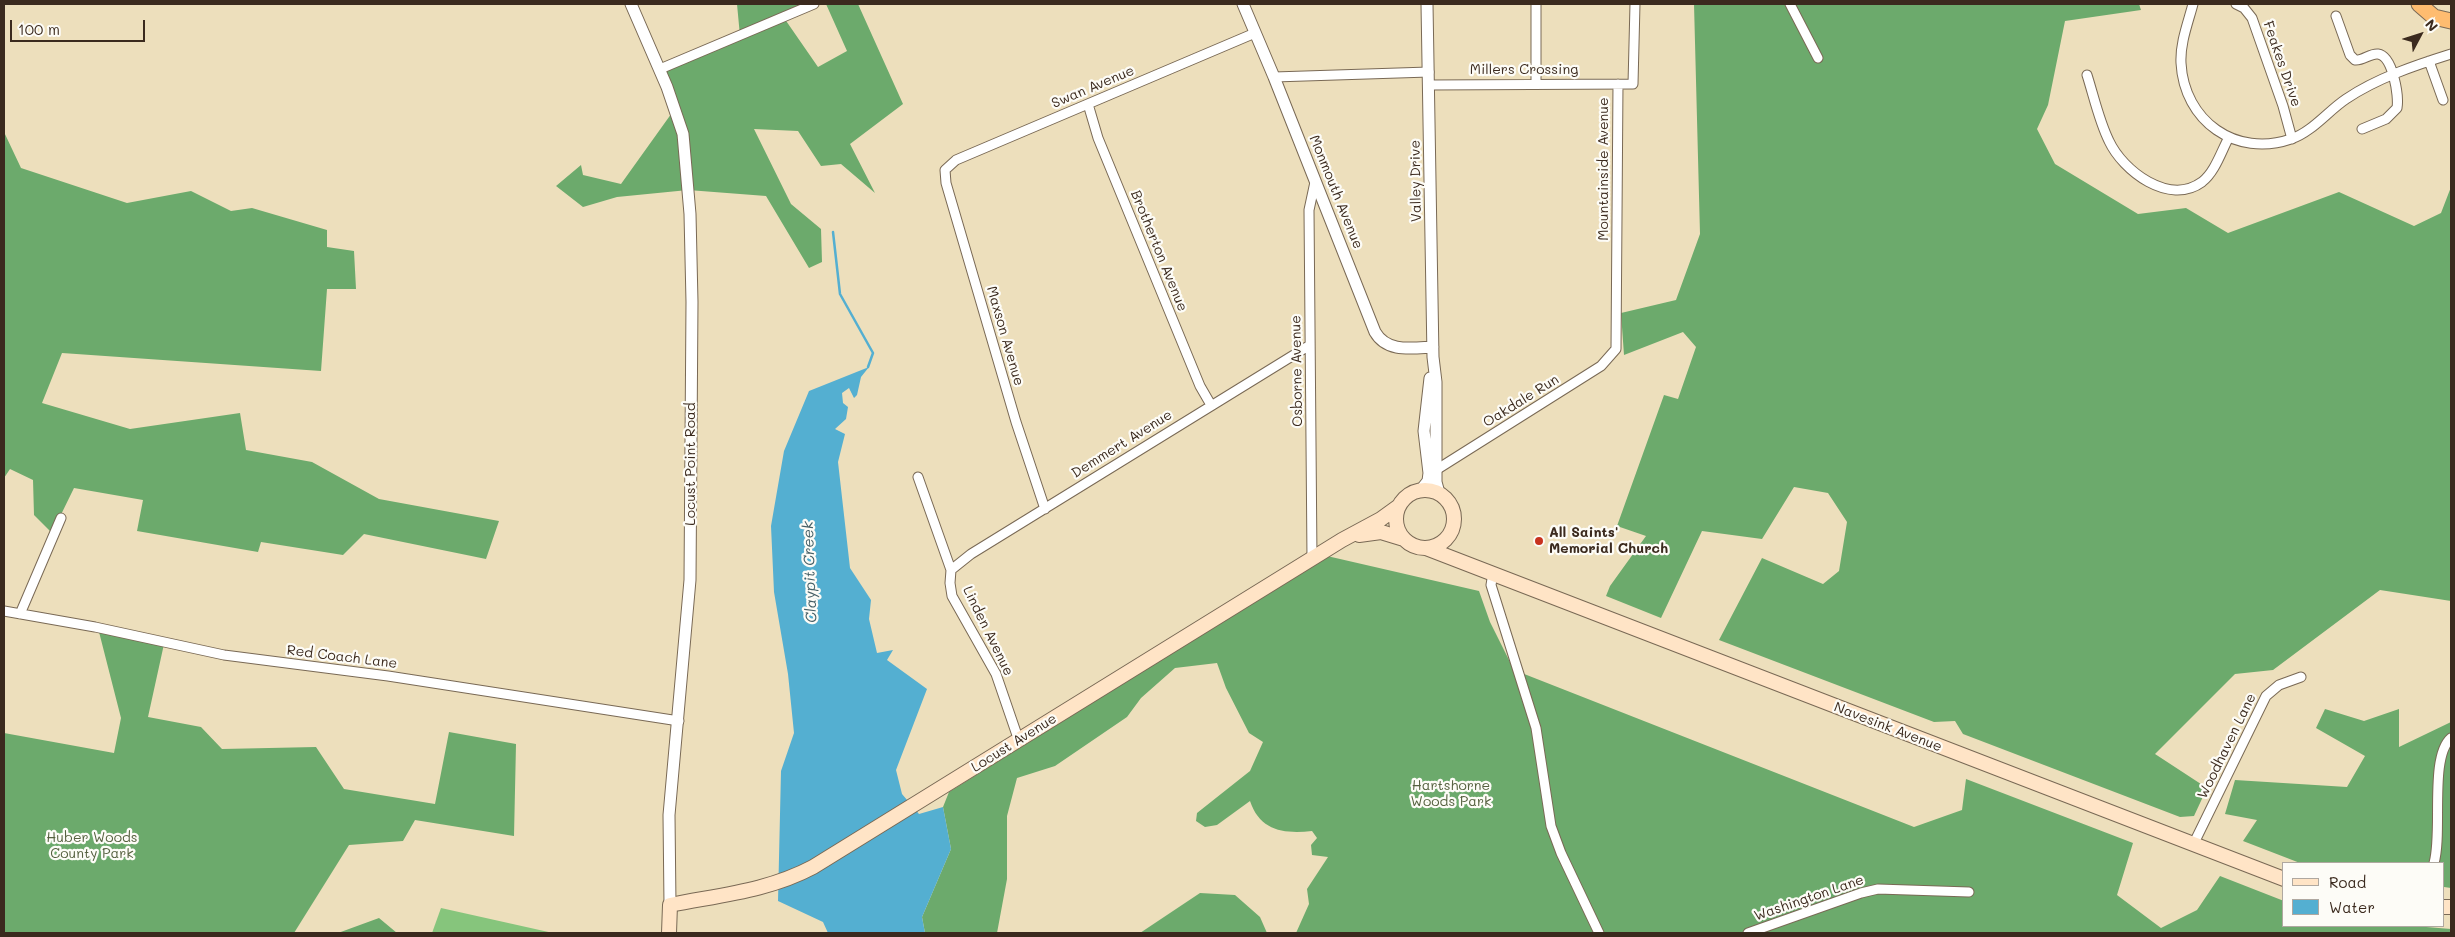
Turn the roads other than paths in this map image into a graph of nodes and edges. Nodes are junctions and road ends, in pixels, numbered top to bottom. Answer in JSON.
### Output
{"nodes":[{"id":1,"x":631,"y":4,"type":"edge"},
{"id":2,"x":814,"y":4,"type":"edge"},
{"id":3,"x":1243,"y":4,"type":"edge"},
{"id":4,"x":1427,"y":4,"type":"edge"},
{"id":5,"x":1536,"y":4,"type":"edge"},
{"id":6,"x":1635,"y":4,"type":"edge"},
{"id":7,"x":1790,"y":4,"type":"edge"},
{"id":8,"x":2193,"y":4,"type":"edge"},
{"id":9,"x":2236,"y":4,"type":"edge"},
{"id":10,"x":2419,"y":4,"type":"edge"},
{"id":11,"x":2336,"y":16,"type":"dead end"},
{"id":12,"x":2451,"y":21,"type":"edge"},
{"id":13,"x":1255,"y":33,"type":"junction"},
{"id":14,"x":2451,"y":54,"type":"edge"},
{"id":15,"x":1818,"y":58,"type":"dead end"},
{"id":16,"x":2429,"y":61,"type":"junction"},
{"id":17,"x":660,"y":70,"type":"junction"},
{"id":18,"x":1429,"y":72,"type":"junction"},
{"id":19,"x":2087,"y":75,"type":"dead end"},
{"id":20,"x":2394,"y":76,"type":"junction"},
{"id":21,"x":1274,"y":77,"type":"junction"},
{"id":22,"x":1536,"y":83,"type":"junction"},
{"id":23,"x":1618,"y":84,"type":"junction"},
{"id":24,"x":1430,"y":85,"type":"junction"},
{"id":25,"x":2443,"y":100,"type":"dead end"},
{"id":26,"x":1088,"y":104,"type":"junction"},
{"id":27,"x":2362,"y":130,"type":"dead end"},
{"id":28,"x":2229,"y":137,"type":"junction"},
{"id":29,"x":2292,"y":139,"type":"junction"},
{"id":30,"x":945,"y":170,"type":"joint"},
{"id":31,"x":1315,"y":182,"type":"junction"},
{"id":32,"x":1310,"y":345,"type":"junction"},
{"id":33,"x":1616,"y":349,"type":"joint"},
{"id":34,"x":1433,"y":352,"type":"junction"},
{"id":35,"x":1211,"y":405,"type":"junction"},
{"id":36,"x":1436,"y":470,"type":"junction"},
{"id":37,"x":918,"y":477,"type":"dead end"},
{"id":38,"x":1421,"y":490,"type":"junction"},
{"id":39,"x":1439,"y":493,"type":"junction"},
{"id":40,"x":1398,"y":506,"type":"junction"},
{"id":41,"x":1045,"y":509,"type":"junction"},
{"id":42,"x":61,"y":518,"type":"dead end"},
{"id":43,"x":1447,"y":537,"type":"junction"},
{"id":44,"x":1404,"y":539,"type":"junction"},
{"id":45,"x":1342,"y":540,"type":"junction"},
{"id":46,"x":1426,"y":548,"type":"junction"},
{"id":47,"x":1312,"y":559,"type":"junction"},
{"id":48,"x":951,"y":570,"type":"junction"},
{"id":49,"x":1492,"y":573,"type":"junction"},
{"id":50,"x":4,"y":612,"type":"edge"},
{"id":51,"x":20,"y":614,"type":"junction"},
{"id":52,"x":2301,"y":677,"type":"dead end"},
{"id":53,"x":678,"y":721,"type":"junction"},
{"id":54,"x":2451,"y":738,"type":"edge"},
{"id":55,"x":1019,"y":741,"type":"junction"},
{"id":56,"x":2194,"y":843,"type":"junction"},
{"id":57,"x":2434,"y":862,"type":"edge"},
{"id":58,"x":2282,"y":878,"type":"edge"},
{"id":59,"x":1969,"y":892,"type":"dead end"},
{"id":60,"x":670,"y":905,"type":"junction"},
{"id":61,"x":669,"y":933,"type":"edge"},
{"id":62,"x":1599,"y":933,"type":"edge"},
{"id":63,"x":1748,"y":933,"type":"edge"}],
"edges":[{"from":1,"to":17,"type":"street","name":"Locust Point Road"},
{"from":2,"to":17,"type":"street"},
{"from":3,"to":13,"type":"street","name":"Monmouth Avenue"},
{"from":4,"to":18,"type":"street","name":"Valley Drive"},
{"from":5,"to":22,"type":"street"},
{"from":6,"to":23,"type":"street","name":"Mountainside Avenue"},
{"from":7,"to":15,"type":"street"},
{"from":8,"to":28,"type":"street"},
{"from":9,"to":29,"type":"street","name":"Feakes Drive"},
{"from":10,"to":12,"type":"highway"},
{"from":11,"to":20,"type":"street"},
{"from":13,"to":21,"type":"street","name":"Monmouth Avenue"},
{"from":13,"to":26,"type":"street","name":"Swan Avenue"},
{"from":14,"to":16,"type":"street"},
{"from":16,"to":20,"type":"street"},
{"from":16,"to":25,"type":"street"},
{"from":17,"to":53,"type":"street","name":"Locust Point Road"},
{"from":18,"to":21,"type":"street"},
{"from":18,"to":24,"type":"street","name":"Valley Drive"},
{"from":19,"to":28,"type":"street"},
{"from":20,"to":27,"type":"street"},
{"from":20,"to":29,"type":"street"},
{"from":21,"to":31,"type":"street","name":"Monmouth Avenue"},
{"from":22,"to":23,"type":"street","name":"Millers Crossing"},
{"from":22,"to":24,"type":"street","name":"Millers Crossing"},
{"from":23,"to":33,"type":"street","name":"Mountainside Avenue"},
{"from":24,"to":34,"type":"street","name":"Valley Drive"},
{"from":26,"to":30,"type":"street","name":"Swan Avenue"},
{"from":26,"to":35,"type":"street","name":"Brotherton Avenue"},
{"from":28,"to":29,"type":"street"},
{"from":30,"to":41,"type":"street","name":"Maxson Avenue"},
{"from":31,"to":32,"type":"street","name":"Osborne Avenue"},
{"from":31,"to":34,"type":"street","name":"Monmouth Avenue"},
{"from":32,"to":35,"type":"street","name":"Demmert Avenue"},
{"from":32,"to":47,"type":"street","name":"Osborne Avenue"},
{"from":33,"to":36,"type":"street","name":"Oakdale Run"},
{"from":34,"to":36,"type":"street","name":"Valley Drive"},
{"from":34,"to":38,"type":"street","name":"Valley Drive"},
{"from":35,"to":41,"type":"street","name":"Demmert Avenue"},
{"from":36,"to":39,"type":"street","name":"Valley Drive"},
{"from":37,"to":48,"type":"street","name":"Linden Avenue"},
{"from":38,"to":39,"type":"main road"},
{"from":38,"to":40,"type":"main road"},
{"from":39,"to":43,"type":"main road"},
{"from":40,"to":44,"type":"main road"},
{"from":40,"to":45,"type":"main road","name":"Locust Avenue"},
{"from":41,"to":48,"type":"street","name":"Demmert Avenue"},
{"from":42,"to":51,"type":"street"},
{"from":43,"to":46,"type":"main road"},
{"from":43,"to":49,"type":"main road","name":"Navesink Avenue"},
{"from":44,"to":45,"type":"main road","name":"Locust Avenue"},
{"from":44,"to":46,"type":"main road"},
{"from":45,"to":47,"type":"main road","name":"Locust Avenue"},
{"from":46,"to":49,"type":"main road","name":"Navesink Avenue"},
{"from":47,"to":55,"type":"main road","name":"Locust Avenue"},
{"from":48,"to":55,"type":"street","name":"Linden Avenue"},
{"from":49,"to":56,"type":"main road","name":"Navesink Avenue"},
{"from":49,"to":62,"type":"street"},
{"from":50,"to":51,"type":"street","name":"Red Coach Lane"},
{"from":51,"to":53,"type":"street","name":"Red Coach Lane"},
{"from":52,"to":56,"type":"street","name":"Woodhaven Lane"},
{"from":53,"to":60,"type":"street","name":"Locust Point Road"},
{"from":54,"to":57,"type":"street"},
{"from":55,"to":60,"type":"main road","name":"Locust Avenue"},
{"from":56,"to":58,"type":"main road","name":"Navesink Avenue"},
{"from":59,"to":63,"type":"street","name":"Washington Lane"},
{"from":60,"to":61,"type":"main road","name":"Locust Point Road"}]}
